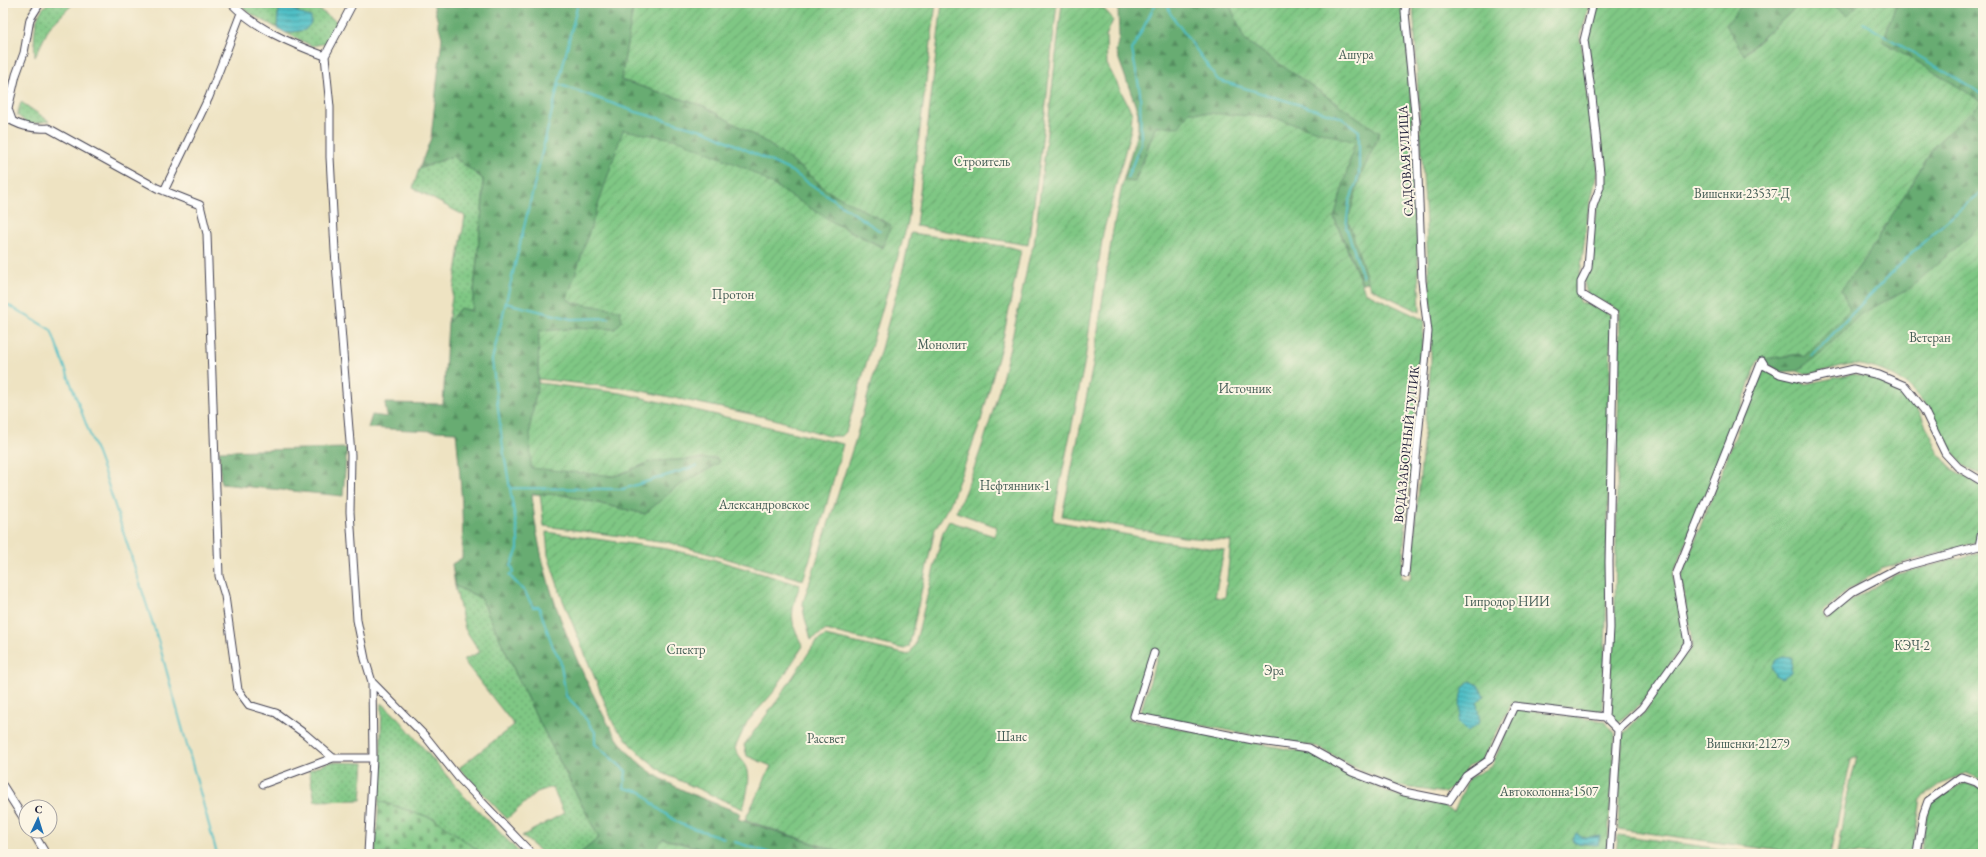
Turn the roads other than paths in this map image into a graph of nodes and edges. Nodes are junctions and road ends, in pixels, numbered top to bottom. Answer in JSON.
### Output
{"nodes":[{"id":1,"x":40,"y":3,"type":"edge"},
{"id":2,"x":231,"y":3,"type":"edge"},
{"id":3,"x":353,"y":3,"type":"edge"},
{"id":4,"x":1406,"y":3,"type":"edge"},
{"id":5,"x":1593,"y":3,"type":"edge"},
{"id":6,"x":241,"y":14,"type":"junction"},
{"id":7,"x":325,"y":56,"type":"junction"},
{"id":8,"x":4,"y":116,"type":"dead end"},
{"id":9,"x":12,"y":122,"type":"junction"},
{"id":10,"x":164,"y":190,"type":"junction"},
{"id":11,"x":1427,"y":317,"type":"joint"},
{"id":12,"x":1983,"y":482,"type":"edge"},
{"id":13,"x":1983,"y":527,"type":"edge"},
{"id":14,"x":1981,"y":547,"type":"edge"},
{"id":15,"x":1405,"y":574,"type":"dead end"},
{"id":16,"x":1829,"y":611,"type":"dead end"},
{"id":17,"x":1154,"y":653,"type":"dead end"},
{"id":18,"x":372,"y":682,"type":"junction"},
{"id":19,"x":1605,"y":717,"type":"junction"},
{"id":20,"x":1618,"y":730,"type":"junction"},
{"id":21,"x":333,"y":758,"type":"junction"},
{"id":22,"x":373,"y":758,"type":"junction"},
{"id":23,"x":263,"y":784,"type":"dead end"},
{"id":24,"x":3,"y":786,"type":"edge"},
{"id":25,"x":1983,"y":787,"type":"edge"},
{"id":26,"x":18,"y":809,"type":"edge"},
{"id":27,"x":37,"y":839,"type":"edge"},
{"id":28,"x":46,"y":854,"type":"edge"},
{"id":29,"x":368,"y":854,"type":"edge"},
{"id":30,"x":532,"y":854,"type":"edge"},
{"id":31,"x":1610,"y":854,"type":"edge"},
{"id":32,"x":1917,"y":854,"type":"edge"}],
"edges":[{"from":1,"to":9,"type":"street"},
{"from":2,"to":6,"type":"street"},
{"from":3,"to":7,"type":"street"},
{"from":4,"to":11,"type":"street","name":"САДОВАЯ УЛИЦА"},
{"from":5,"to":19,"type":"street"},
{"from":6,"to":7,"type":"street"},
{"from":6,"to":10,"type":"street"},
{"from":7,"to":18,"type":"street"},
{"from":8,"to":9,"type":"street"},
{"from":9,"to":10,"type":"street"},
{"from":10,"to":21,"type":"street"},
{"from":11,"to":15,"type":"street","name":"ВОДАЗАБОРНЫЙ ТУПИК"},
{"from":12,"to":20,"type":"street"},
{"from":13,"to":14,"type":"street"},
{"from":14,"to":16,"type":"street"},
{"from":17,"to":19,"type":"street"},
{"from":18,"to":22,"type":"street"},
{"from":18,"to":30,"type":"street"},
{"from":19,"to":20,"type":"street"},
{"from":20,"to":31,"type":"street"},
{"from":21,"to":22,"type":"street"},
{"from":21,"to":23,"type":"street"},
{"from":22,"to":29,"type":"street"},
{"from":24,"to":26,"type":"street"},
{"from":25,"to":32,"type":"street"},
{"from":27,"to":28,"type":"street"}]}
